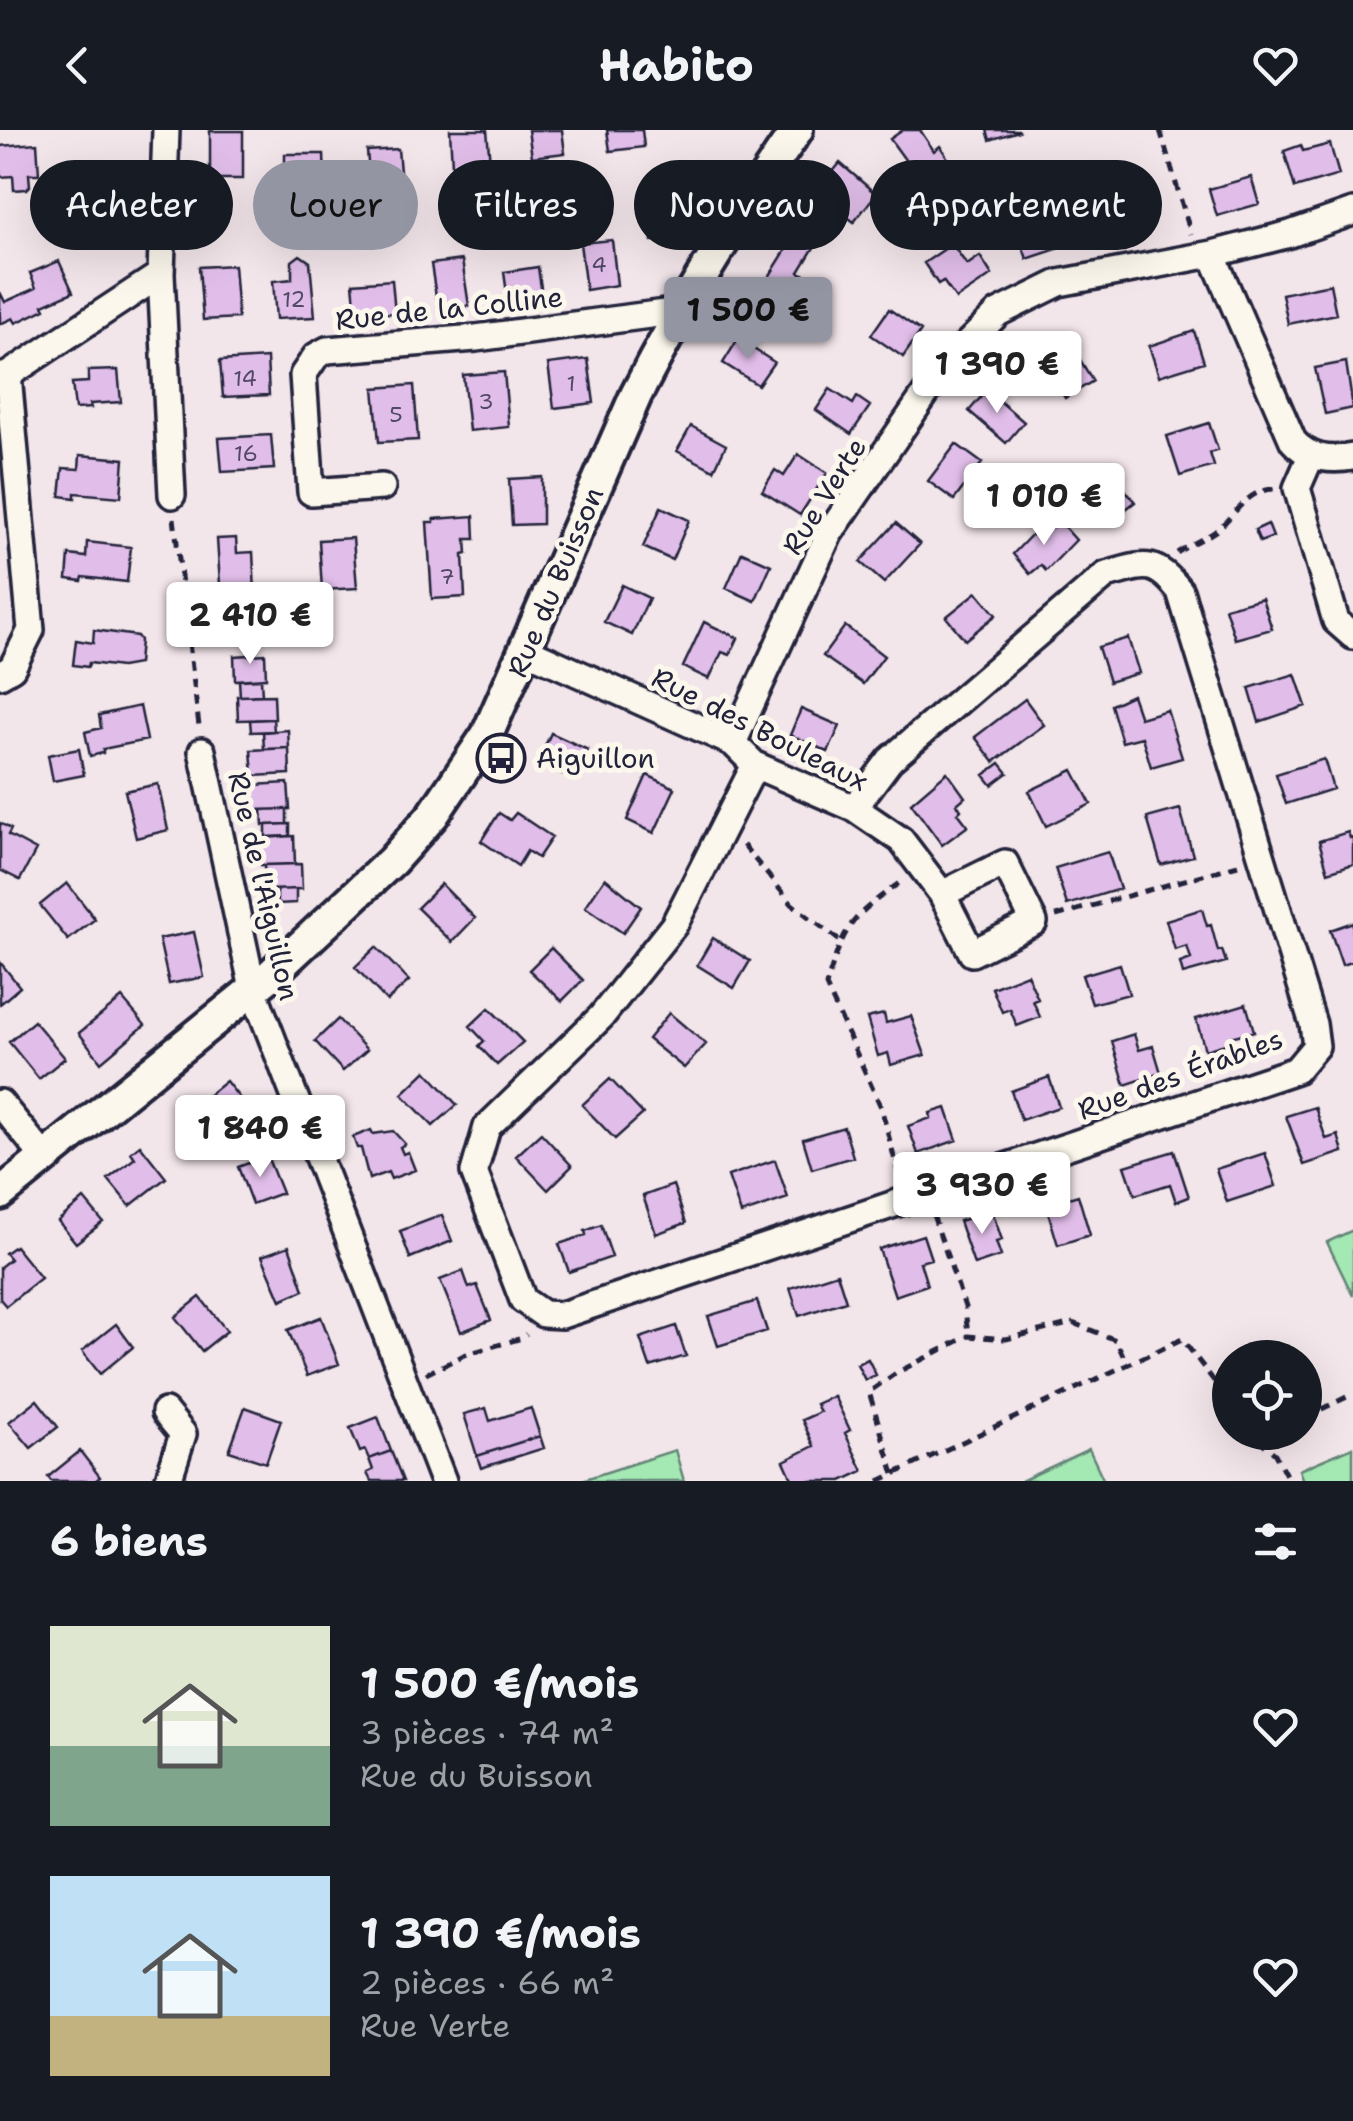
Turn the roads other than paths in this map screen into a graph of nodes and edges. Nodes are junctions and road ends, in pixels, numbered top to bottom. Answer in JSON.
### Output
{"nodes":[{"id":1,"x":166,"y":130,"type":"edge"},
{"id":2,"x":797,"y":130,"type":"edge"},
{"id":3,"x":1353,"y":212,"type":"edge"},
{"id":4,"x":1205,"y":255,"type":"junction"},
{"id":5,"x":162,"y":274,"type":"junction"},
{"id":6,"x":680,"y":311,"type":"junction"},
{"id":7,"x":4,"y":376,"type":"edge"},
{"id":8,"x":1311,"y":456,"type":"junction"},
{"id":9,"x":1353,"y":457,"type":"edge"},
{"id":10,"x":382,"y":487,"type":"dead end"},
{"id":11,"x":172,"y":495,"type":"road end"},
{"id":12,"x":1353,"y":636,"type":"edge"},
{"id":13,"x":526,"y":650,"type":"junction"},
{"id":14,"x":0,"y":675,"type":"edge"},
{"id":15,"x":733,"y":743,"type":"junction"},
{"id":16,"x":202,"y":751,"type":"road end"},
{"id":17,"x":755,"y":765,"type":"junction"},
{"id":18,"x":854,"y":808,"type":"junction"},
{"id":19,"x":942,"y":894,"type":"junction"},
{"id":20,"x":253,"y":989,"type":"junction"},
{"id":21,"x":0,"y":1103,"type":"edge"},
{"id":22,"x":44,"y":1158,"type":"junction"},
{"id":23,"x":0,"y":1194,"type":"edge"},
{"id":24,"x":166,"y":1412,"type":"dead end"},
{"id":25,"x":168,"y":1481,"type":"edge"},
{"id":26,"x":444,"y":1481,"type":"edge"}],
"edges":[{"from":1,"to":5,"type":"street"},
{"from":2,"to":6,"type":"street","name":"Rue du Buisson"},
{"from":3,"to":4,"type":"street","name":"Rue Verte"},
{"from":4,"to":8,"type":"street"},
{"from":4,"to":15,"type":"street","name":"Rue Verte"},
{"from":5,"to":7,"type":"street"},
{"from":5,"to":11,"type":"street"},
{"from":6,"to":10,"type":"street","name":"Rue de la Colline"},
{"from":6,"to":13,"type":"street","name":"Rue du Buisson"},
{"from":7,"to":14,"type":"street"},
{"from":8,"to":9,"type":"street"},
{"from":8,"to":12,"type":"street"},
{"from":13,"to":15,"type":"street","name":"Rue des Bouleaux"},
{"from":13,"to":20,"type":"street","name":"Rue du Buisson"},
{"from":15,"to":17,"type":"street","name":"Rue des Bouleaux"},
{"from":16,"to":20,"type":"street","name":"Rue de l'Aiguillon"},
{"from":17,"to":18,"type":"street","name":"Rue des Bouleaux"},
{"from":17,"to":18,"type":"street","name":"Rue des Érables"},
{"from":18,"to":19,"type":"street","name":"Rue des Bouleaux"},
{"from":19,"to":19,"type":"street","name":"Rue des Bouleaux"},
{"from":20,"to":22,"type":"street","name":"Rue du Buisson"},
{"from":20,"to":26,"type":"street","name":"Rue de l'Aiguillon"},
{"from":21,"to":22,"type":"street"},
{"from":22,"to":23,"type":"street","name":"Rue du Buisson"},
{"from":24,"to":25,"type":"street"}]}
